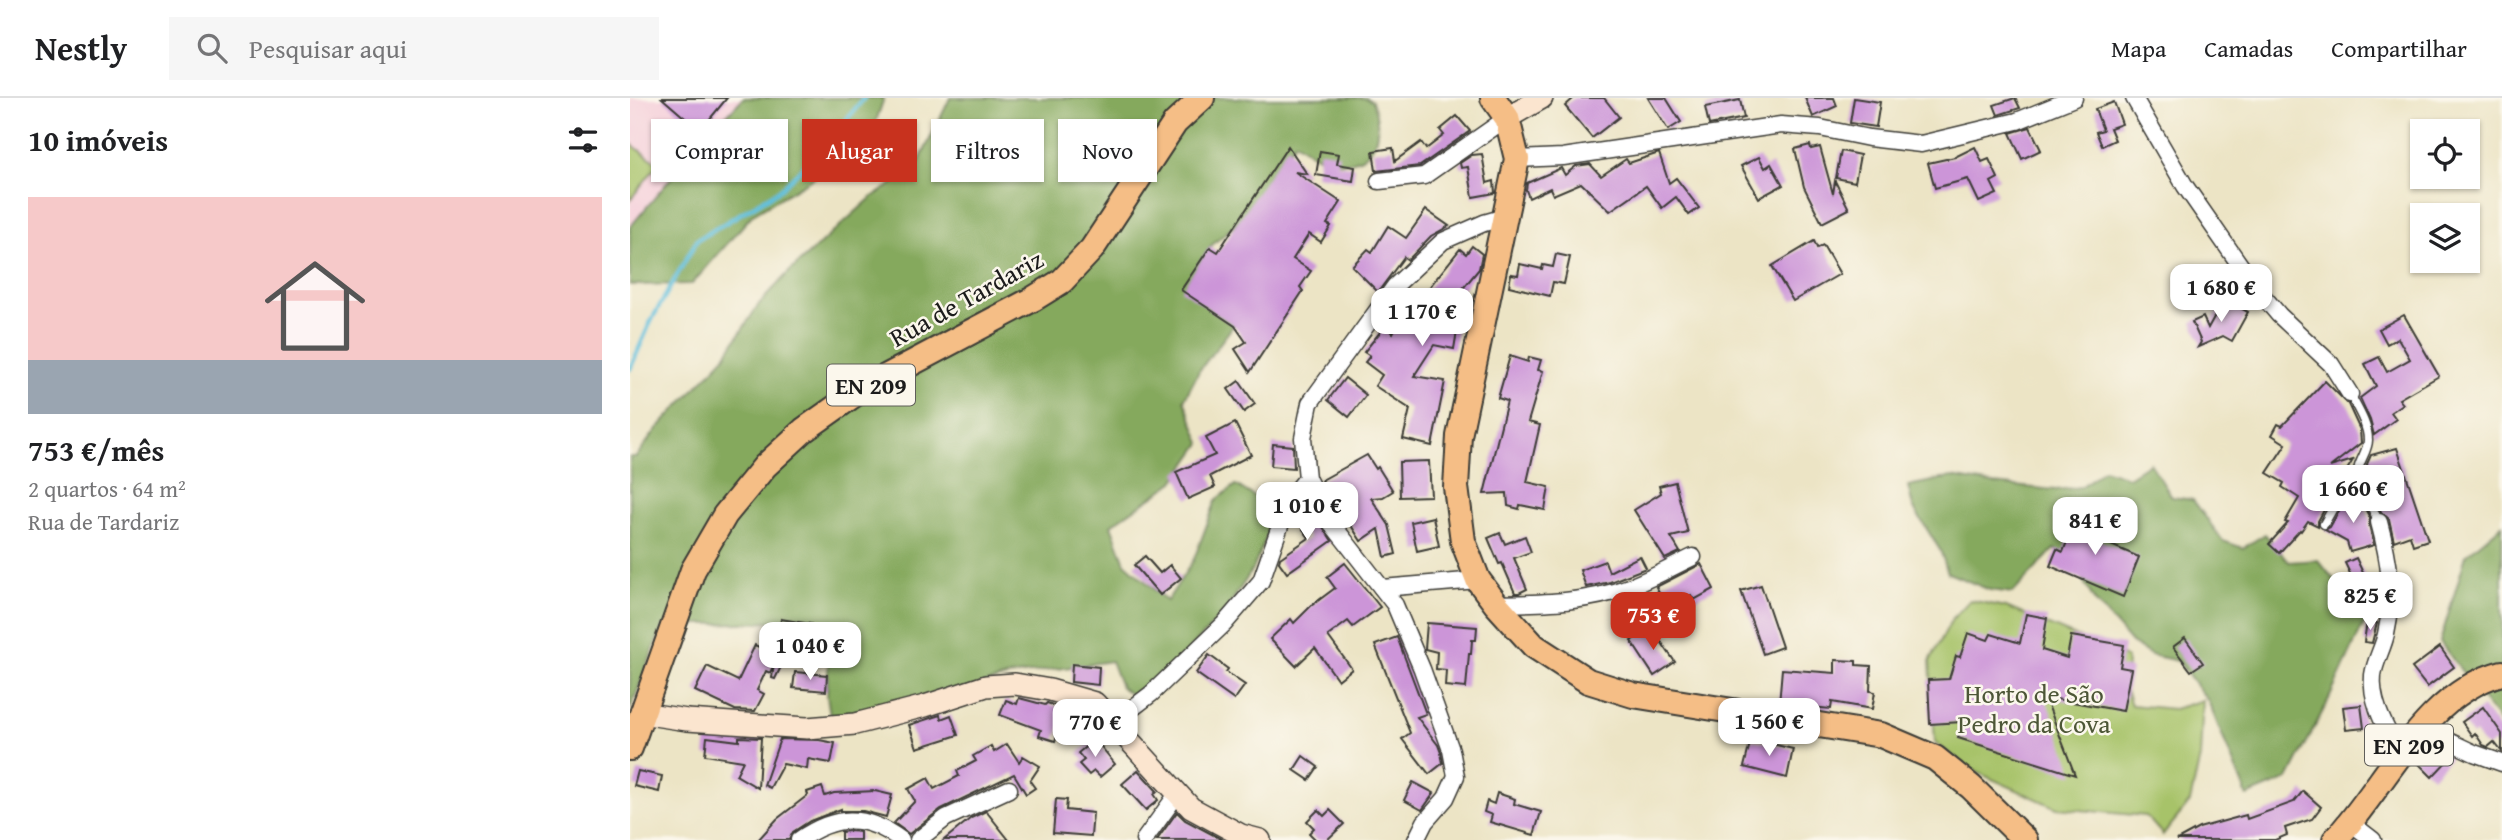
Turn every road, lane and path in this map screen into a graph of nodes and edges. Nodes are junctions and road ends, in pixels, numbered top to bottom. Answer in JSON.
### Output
{"nodes":[{"id":1,"x":1202,"y":98,"type":"edge"},
{"id":2,"x":1542,"y":98,"type":"edge"},
{"id":3,"x":2074,"y":98,"type":"edge"},
{"id":4,"x":2134,"y":98,"type":"edge"},
{"id":5,"x":1500,"y":108,"type":"edge"},
{"id":6,"x":1517,"y":159,"type":"junction"},
{"id":7,"x":1378,"y":180,"type":"dead end"},
{"id":8,"x":1506,"y":217,"type":"junction"},
{"id":9,"x":2350,"y":394,"type":"joint"},
{"id":10,"x":2358,"y":474,"type":"junction"},
{"id":11,"x":1307,"y":478,"type":"junction"},
{"id":12,"x":2379,"y":522,"type":"joint"},
{"id":13,"x":2324,"y":524,"type":"dead end"},
{"id":14,"x":1693,"y":557,"type":"dead end"},
{"id":15,"x":1478,"y":580,"type":"junction"},
{"id":16,"x":1382,"y":588,"type":"junction"},
{"id":17,"x":1496,"y":604,"type":"junction"},
{"id":18,"x":2502,"y":673,"type":"edge"},
{"id":19,"x":641,"y":713,"type":"junction"},
{"id":20,"x":1113,"y":723,"type":"junction"},
{"id":21,"x":2423,"y":729,"type":"junction"},
{"id":22,"x":630,"y":748,"type":"edge"},
{"id":23,"x":2400,"y":756,"type":"junction"},
{"id":24,"x":2502,"y":763,"type":"edge"},
{"id":25,"x":1009,"y":789,"type":"dead end"},
{"id":26,"x":1178,"y":793,"type":"junction"},
{"id":27,"x":2343,"y":832,"type":"edge"},
{"id":28,"x":799,"y":840,"type":"edge"},
{"id":29,"x":901,"y":840,"type":"edge"},
{"id":30,"x":918,"y":840,"type":"edge"},
{"id":31,"x":1144,"y":840,"type":"edge"},
{"id":32,"x":1260,"y":840,"type":"edge"},
{"id":33,"x":1416,"y":840,"type":"edge"},
{"id":34,"x":2025,"y":840,"type":"edge"},
{"id":35,"x":2373,"y":840,"type":"edge"}],
"edges":[{"from":1,"to":19,"type":"main road","name":"Rua de Tardariz","number":"EN 209"},
{"from":2,"to":5,"type":"street"},
{"from":3,"to":6,"type":"street"},
{"from":4,"to":9,"type":"street"},
{"from":5,"to":6,"type":"main road"},
{"from":5,"to":7,"type":"street"},
{"from":6,"to":8,"type":"main road"},
{"from":8,"to":11,"type":"street"},
{"from":8,"to":15,"type":"main road"},
{"from":9,"to":10,"type":"lane"},
{"from":10,"to":12,"type":"lane"},
{"from":10,"to":13,"type":"lane"},
{"from":11,"to":16,"type":"street"},
{"from":11,"to":20,"type":"street"},
{"from":12,"to":23,"type":"street"},
{"from":14,"to":17,"type":"street"},
{"from":15,"to":16,"type":"street"},
{"from":15,"to":17,"type":"main road"},
{"from":16,"to":33,"type":"street"},
{"from":17,"to":34,"type":"main road"},
{"from":18,"to":21,"type":"main road","number":"EN 209"},
{"from":19,"to":20,"type":"street"},
{"from":19,"to":22,"type":"main road","name":"Rua de Tardariz","number":"EN 209"},
{"from":20,"to":26,"type":"street"},
{"from":21,"to":23,"type":"main road","number":"EN 209"},
{"from":21,"to":24,"type":"street"},
{"from":23,"to":27,"type":"main road","number":"EN 209"},
{"from":25,"to":30,"type":"street"},
{"from":26,"to":31,"type":"street"},
{"from":26,"to":32,"type":"street"},
{"from":27,"to":35,"type":"street"},
{"from":28,"to":29,"type":"street"}]}
